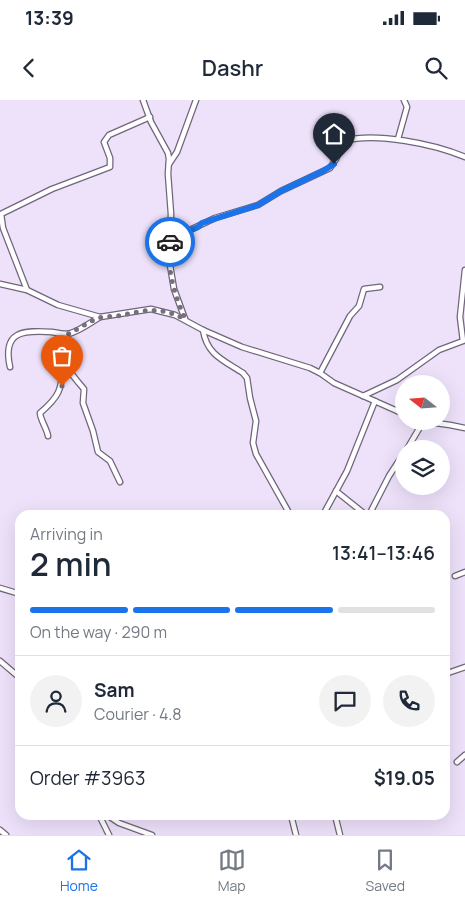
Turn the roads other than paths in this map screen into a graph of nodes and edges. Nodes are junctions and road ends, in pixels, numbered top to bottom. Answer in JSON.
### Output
{"nodes":[{"id":1,"x":143,"y":100,"type":"edge"},
{"id":2,"x":196,"y":100,"type":"edge"},
{"id":3,"x":404,"y":100,"type":"edge"},
{"id":4,"x":150,"y":117,"type":"junction"},
{"id":5,"x":398,"y":139,"type":"junction"},
{"id":6,"x":465,"y":157,"type":"edge"},
{"id":7,"x":169,"y":164,"type":"junction"},
{"id":8,"x":171,"y":239,"type":"junction"},
{"id":9,"x":465,"y":270,"type":"edge"},
{"id":10,"x":0,"y":284,"type":"edge"},
{"id":11,"x":380,"y":288,"type":"dead end"},
{"id":12,"x":27,"y":290,"type":"junction"},
{"id":13,"x":100,"y":317,"type":"junction"},
{"id":14,"x":185,"y":319,"type":"junction"},
{"id":15,"x":203,"y":330,"type":"junction"},
{"id":16,"x":68,"y":334,"type":"junction"},
{"id":17,"x":464,"y":340,"type":"edge"},
{"id":18,"x":64,"y":364,"type":"junction"},
{"id":19,"x":10,"y":367,"type":"dead end"},
{"id":20,"x":320,"y":373,"type":"junction"},
{"id":21,"x":364,"y":396,"type":"junction"},
{"id":22,"x":375,"y":401,"type":"junction"},
{"id":23,"x":395,"y":410,"type":"edge"},
{"id":24,"x":450,"y":425,"type":"edge"},
{"id":25,"x":465,"y":428,"type":"edge"},
{"id":26,"x":48,"y":436,"type":"dead end"},
{"id":27,"x":395,"y":466,"type":"edge"},
{"id":28,"x":120,"y":482,"type":"dead end"},
{"id":29,"x":336,"y":491,"type":"junction"},
{"id":30,"x":287,"y":510,"type":"edge"},
{"id":31,"x":326,"y":510,"type":"edge"},
{"id":32,"x":360,"y":510,"type":"edge"},
{"id":33,"x":370,"y":510,"type":"edge"},
{"id":34,"x":465,"y":572,"type":"edge"},
{"id":35,"x":455,"y":576,"type":"dead end"},
{"id":36,"x":0,"y":588,"type":"edge"},
{"id":37,"x":15,"y":592,"type":"edge"},
{"id":38,"x":0,"y":661,"type":"edge"},
{"id":39,"x":465,"y":667,"type":"edge"},
{"id":40,"x":15,"y":672,"type":"edge"},
{"id":41,"x":450,"y":672,"type":"edge"},
{"id":42,"x":465,"y":755,"type":"edge"},
{"id":43,"x":457,"y":762,"type":"dead end"},
{"id":44,"x":102,"y":820,"type":"edge"},
{"id":45,"x":115,"y":820,"type":"edge"},
{"id":46,"x":292,"y":820,"type":"edge"},
{"id":47,"x":336,"y":820,"type":"edge"},
{"id":48,"x":0,"y":830,"type":"edge"},
{"id":49,"x":6,"y":835,"type":"edge"},
{"id":50,"x":109,"y":835,"type":"edge"},
{"id":51,"x":152,"y":835,"type":"edge"},
{"id":52,"x":296,"y":835,"type":"edge"},
{"id":53,"x":340,"y":835,"type":"edge"}],
"edges":[{"from":1,"to":4,"type":"street"},
{"from":2,"to":7,"type":"street"},
{"from":3,"to":5,"type":"street"},
{"from":4,"to":7,"type":"street"},
{"from":4,"to":12,"type":"street"},
{"from":5,"to":6,"type":"street"},
{"from":5,"to":8,"type":"street"},
{"from":7,"to":8,"type":"street"},
{"from":8,"to":14,"type":"street"},
{"from":9,"to":17,"type":"street"},
{"from":10,"to":12,"type":"street"},
{"from":11,"to":20,"type":"street"},
{"from":12,"to":13,"type":"street"},
{"from":13,"to":14,"type":"street"},
{"from":13,"to":16,"type":"street"},
{"from":14,"to":15,"type":"street"},
{"from":15,"to":20,"type":"street"},
{"from":15,"to":30,"type":"street"},
{"from":16,"to":18,"type":"street"},
{"from":16,"to":19,"type":"street"},
{"from":17,"to":21,"type":"street"},
{"from":18,"to":26,"type":"street"},
{"from":18,"to":28,"type":"street"},
{"from":20,"to":21,"type":"street"},
{"from":21,"to":22,"type":"street"},
{"from":22,"to":23,"type":"street"},
{"from":22,"to":29,"type":"street"},
{"from":24,"to":25,"type":"street"},
{"from":27,"to":33,"type":"street"},
{"from":29,"to":31,"type":"street"},
{"from":29,"to":32,"type":"street"},
{"from":34,"to":35,"type":"street"},
{"from":36,"to":37,"type":"street"},
{"from":38,"to":40,"type":"street"},
{"from":39,"to":41,"type":"street"},
{"from":42,"to":43,"type":"street"},
{"from":44,"to":50,"type":"street"},
{"from":45,"to":51,"type":"street"},
{"from":46,"to":52,"type":"street"},
{"from":47,"to":53,"type":"street"},
{"from":48,"to":49,"type":"street"}]}
